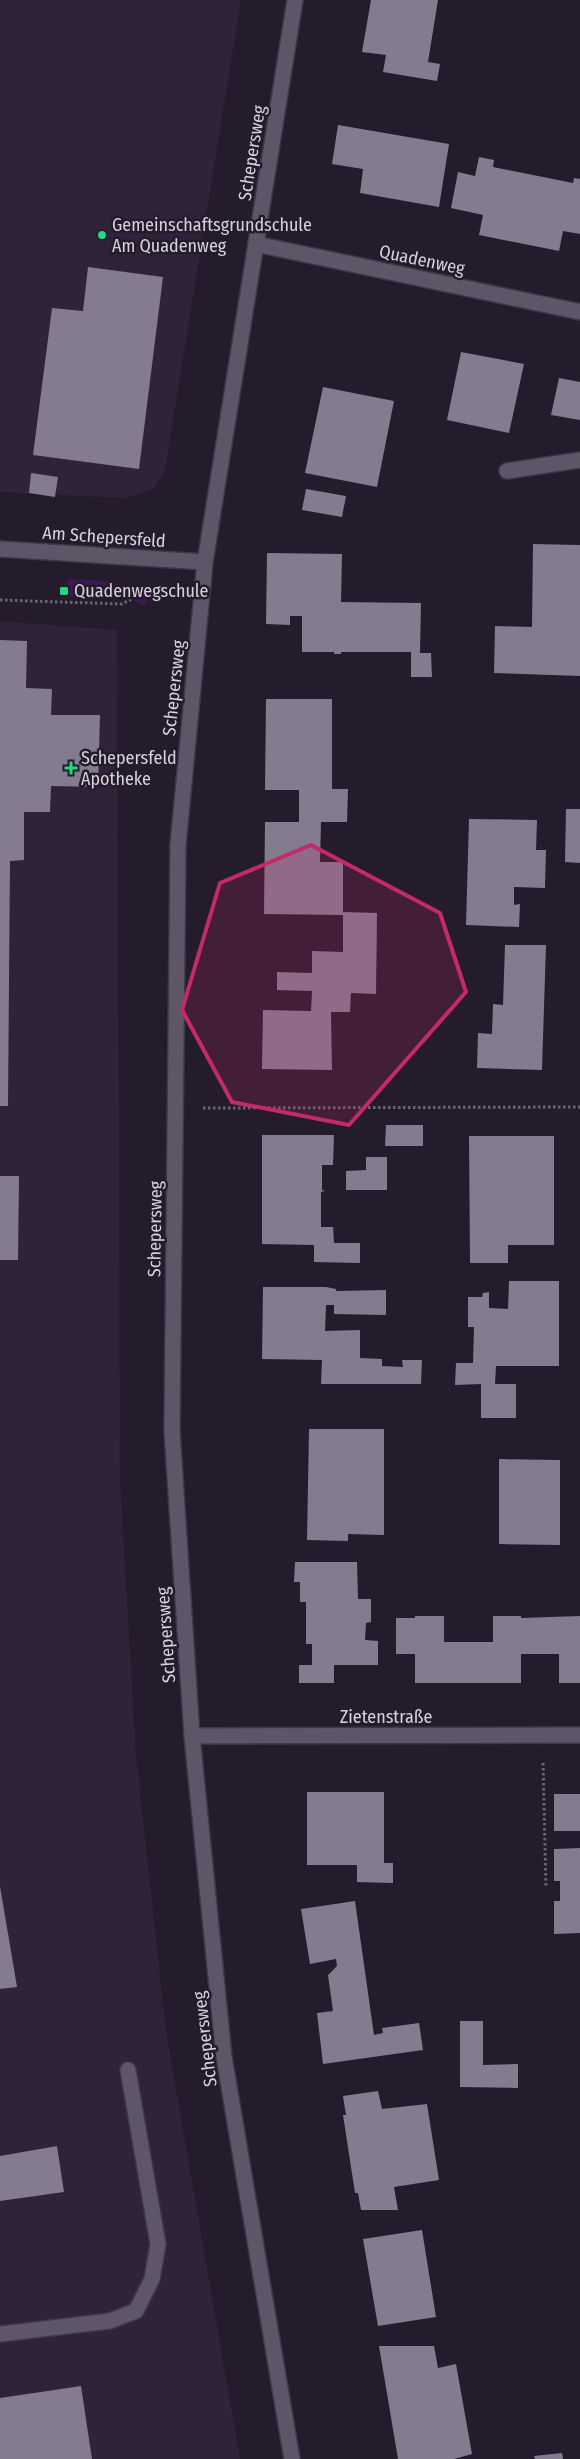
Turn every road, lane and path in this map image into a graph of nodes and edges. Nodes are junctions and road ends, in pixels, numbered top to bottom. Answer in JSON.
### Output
{"nodes":[{"id":1,"x":296,"y":0,"type":"edge"},
{"id":2,"x":256,"y":244,"type":"junction"},
{"id":3,"x":580,"y":312,"type":"edge"},
{"id":4,"x":580,"y":460,"type":"edge"},
{"id":5,"x":507,"y":471,"type":"dead end"},
{"id":6,"x":0,"y":549,"type":"edge"},
{"id":7,"x":205,"y":562,"type":"junction"},
{"id":8,"x":156,"y":586,"type":"dead end"},
{"id":9,"x":0,"y":600,"type":"edge"},
{"id":10,"x":580,"y":1107,"type":"edge"},
{"id":11,"x":175,"y":1108,"type":"junction"},
{"id":12,"x":542,"y":1735,"type":"junction"},
{"id":13,"x":580,"y":1735,"type":"edge"},
{"id":14,"x":192,"y":1736,"type":"junction"},
{"id":15,"x":546,"y":1888,"type":"dead end"},
{"id":16,"x":128,"y":2070,"type":"dead end"},
{"id":17,"x":0,"y":2334,"type":"edge"},
{"id":18,"x":292,"y":2459,"type":"edge"}],
"edges":[{"from":1,"to":2,"type":"street","name":"Schepersweg"},
{"from":2,"to":3,"type":"street","name":"Quadenweg"},
{"from":2,"to":7,"type":"street","name":"Schepersweg"},
{"from":4,"to":5,"type":"street"},
{"from":6,"to":7,"type":"street","name":"Am Schepersfeld"},
{"from":7,"to":11,"type":"street","name":"Schepersweg"},
{"from":8,"to":9,"type":"path"},
{"from":10,"to":11,"type":"path"},
{"from":11,"to":14,"type":"street","name":"Schepersweg"},
{"from":12,"to":13,"type":"street","name":"Zietenstraße"},
{"from":12,"to":14,"type":"street","name":"Zietenstraße"},
{"from":12,"to":15,"type":"path"},
{"from":14,"to":18,"type":"street","name":"Schepersweg"},
{"from":16,"to":17,"type":"street"}]}
